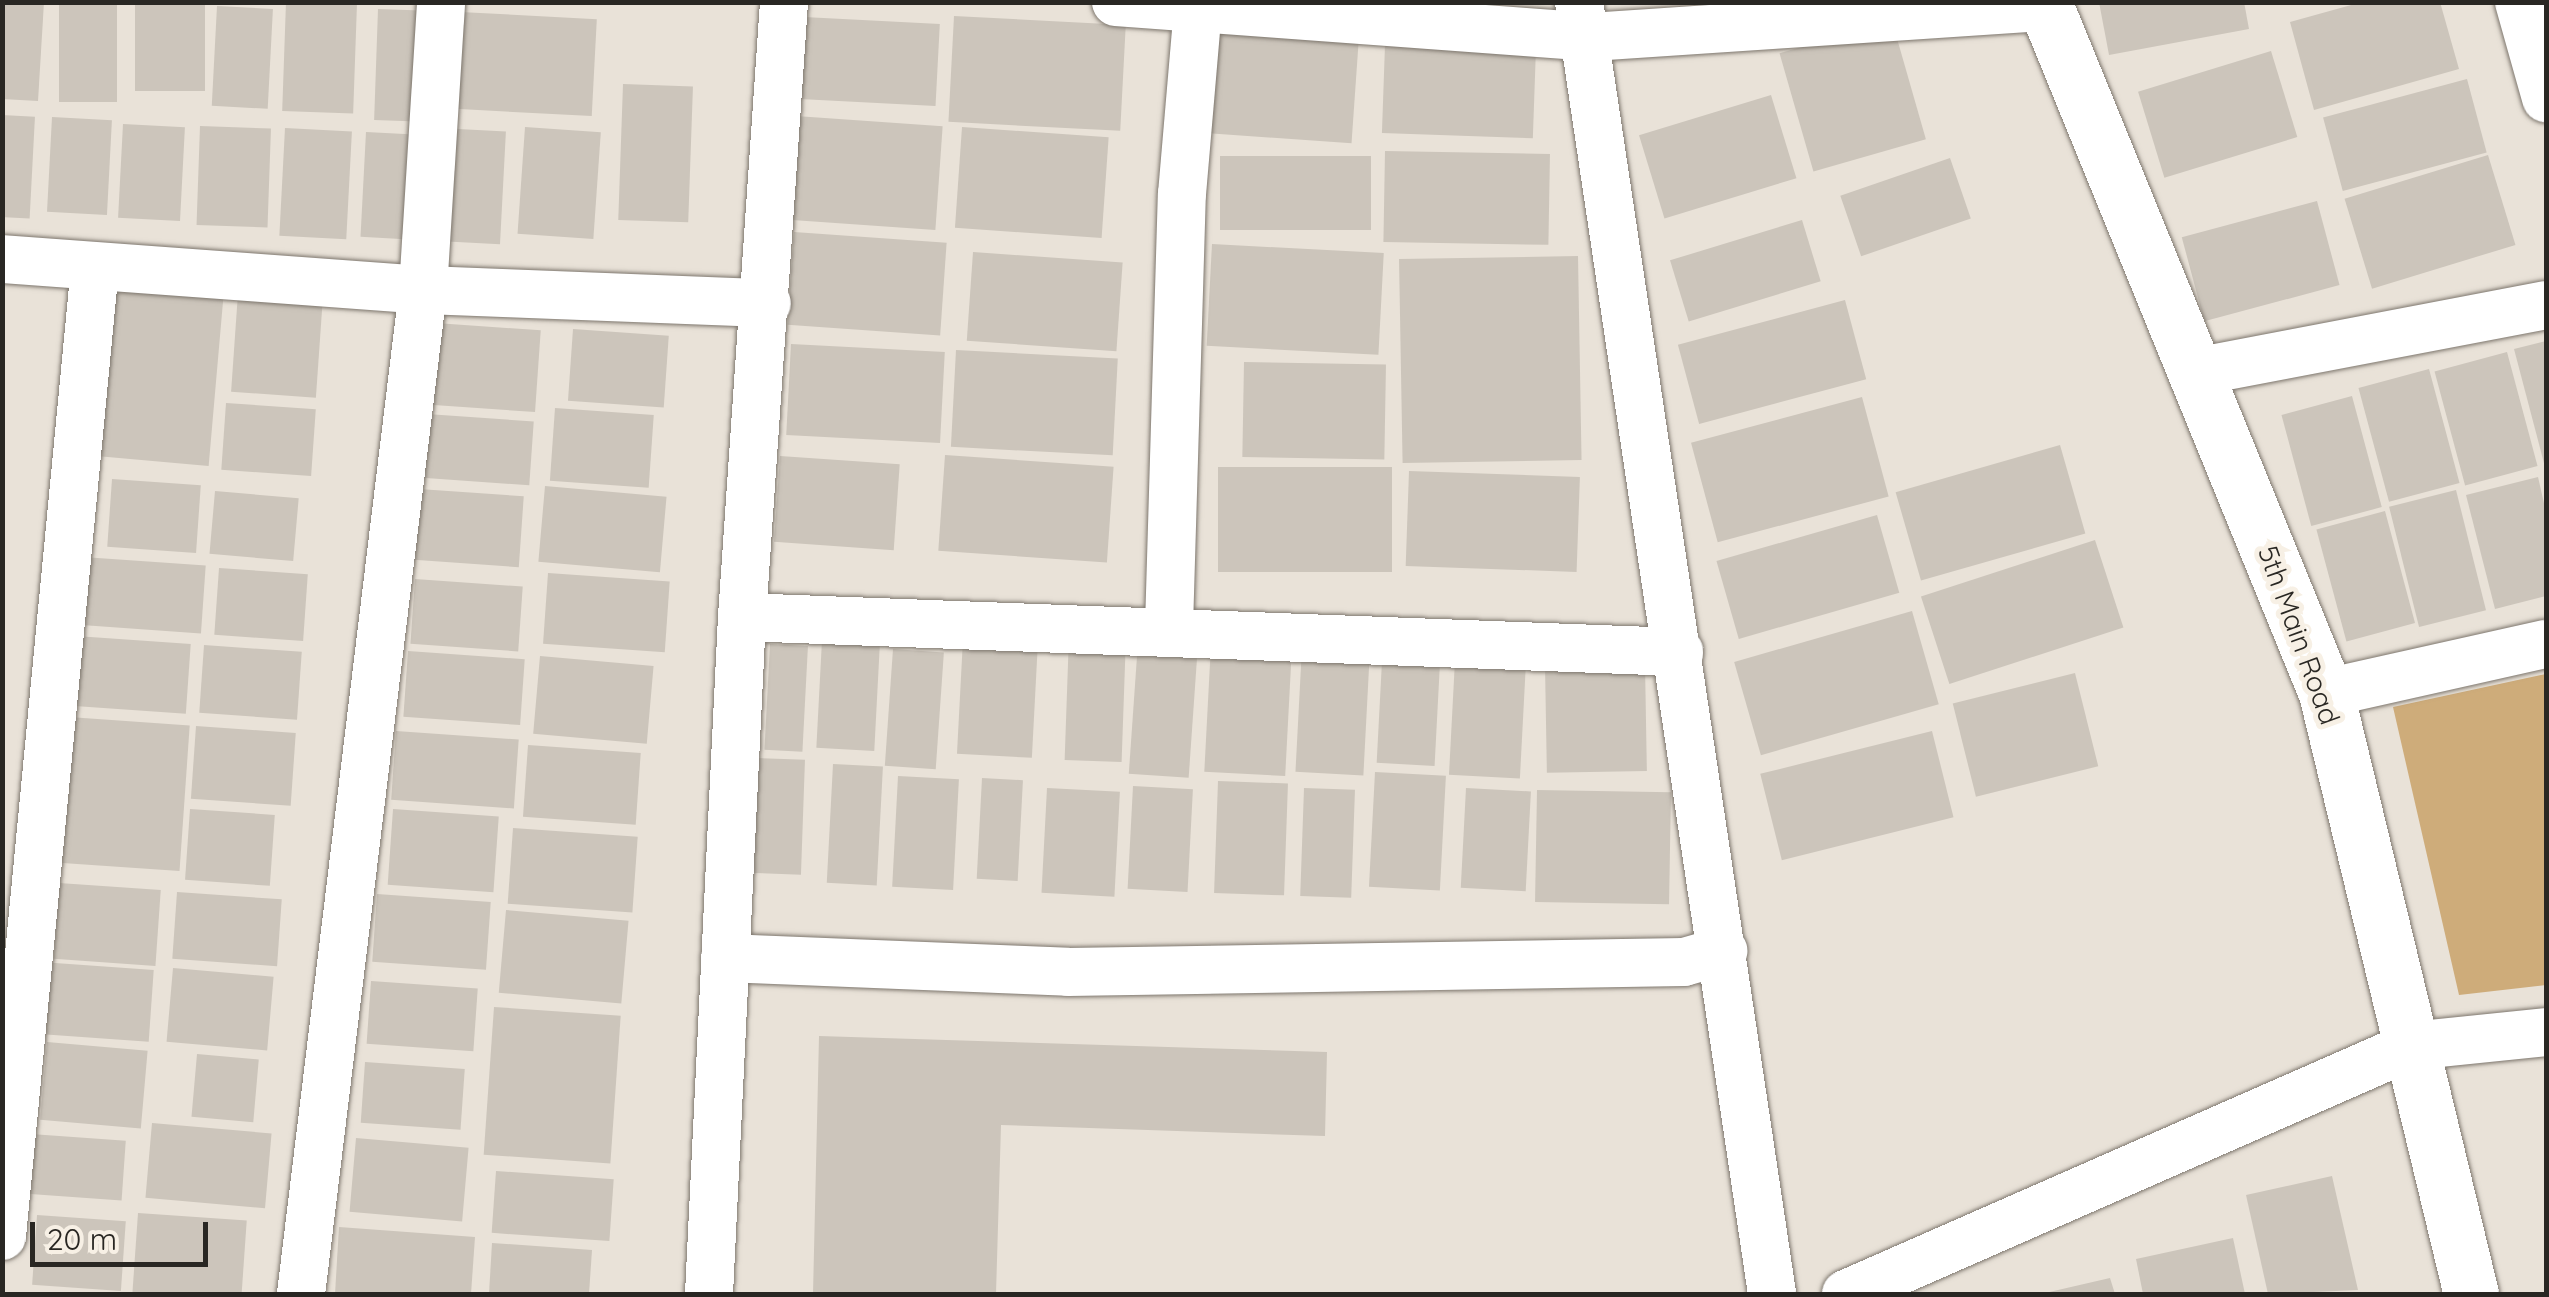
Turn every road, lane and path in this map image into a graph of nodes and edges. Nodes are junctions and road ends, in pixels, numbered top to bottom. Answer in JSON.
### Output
{"nodes":[{"id":1,"x":442,"y":2,"type":"edge"},
{"id":2,"x":784,"y":2,"type":"edge"},
{"id":3,"x":1116,"y":2,"type":"edge"},
{"id":4,"x":2519,"y":2,"type":"edge"},
{"id":5,"x":2045,"y":5,"type":"edge"},
{"id":6,"x":1198,"y":8,"type":"junction"},
{"id":7,"x":1584,"y":20,"type":"edge"},
{"id":8,"x":2546,"y":98,"type":"edge"},
{"id":9,"x":2,"y":259,"type":"edge"},
{"id":10,"x":95,"y":267,"type":"junction"},
{"id":11,"x":422,"y":290,"type":"junction"},
{"id":12,"x":767,"y":303,"type":"junction"},
{"id":13,"x":2546,"y":305,"type":"edge"},
{"id":14,"x":2196,"y":372,"type":"junction"},
{"id":15,"x":742,"y":616,"type":"junction"},
{"id":16,"x":1169,"y":627,"type":"junction"},
{"id":17,"x":2546,"y":644,"type":"edge"},
{"id":18,"x":1679,"y":652,"type":"junction"},
{"id":19,"x":2326,"y":693,"type":"junction"},
{"id":20,"x":1723,"y":952,"type":"junction"},
{"id":21,"x":726,"y":958,"type":"junction"},
{"id":22,"x":2546,"y":1032,"type":"edge"},
{"id":23,"x":2411,"y":1046,"type":"junction"},
{"id":24,"x":2,"y":1236,"type":"edge"},
{"id":25,"x":301,"y":1294,"type":"edge"},
{"id":26,"x":709,"y":1294,"type":"edge"},
{"id":27,"x":1772,"y":1294,"type":"edge"},
{"id":28,"x":1846,"y":1294,"type":"edge"},
{"id":29,"x":2471,"y":1294,"type":"edge"}],
"edges":[{"from":1,"to":11,"type":"street"},
{"from":2,"to":12,"type":"street"},
{"from":3,"to":6,"type":"street"},
{"from":4,"to":8,"type":"street"},
{"from":5,"to":7,"type":"street"},
{"from":5,"to":14,"type":"main road","name":"5th Main Road"},
{"from":6,"to":7,"type":"street"},
{"from":6,"to":16,"type":"street"},
{"from":7,"to":18,"type":"street"},
{"from":9,"to":10,"type":"street"},
{"from":10,"to":11,"type":"street"},
{"from":10,"to":24,"type":"street"},
{"from":11,"to":12,"type":"street"},
{"from":11,"to":25,"type":"street"},
{"from":12,"to":15,"type":"street"},
{"from":13,"to":14,"type":"street"},
{"from":14,"to":19,"type":"main road","name":"5th Main Road"},
{"from":15,"to":16,"type":"street"},
{"from":15,"to":21,"type":"street"},
{"from":16,"to":18,"type":"street"},
{"from":17,"to":19,"type":"street"},
{"from":18,"to":20,"type":"street"},
{"from":19,"to":23,"type":"main road","name":"5th Main Road"},
{"from":20,"to":21,"type":"street"},
{"from":20,"to":27,"type":"street"},
{"from":21,"to":26,"type":"street"},
{"from":22,"to":23,"type":"street"},
{"from":23,"to":28,"type":"street"},
{"from":23,"to":29,"type":"main road","name":"5th Main Road"}]}
